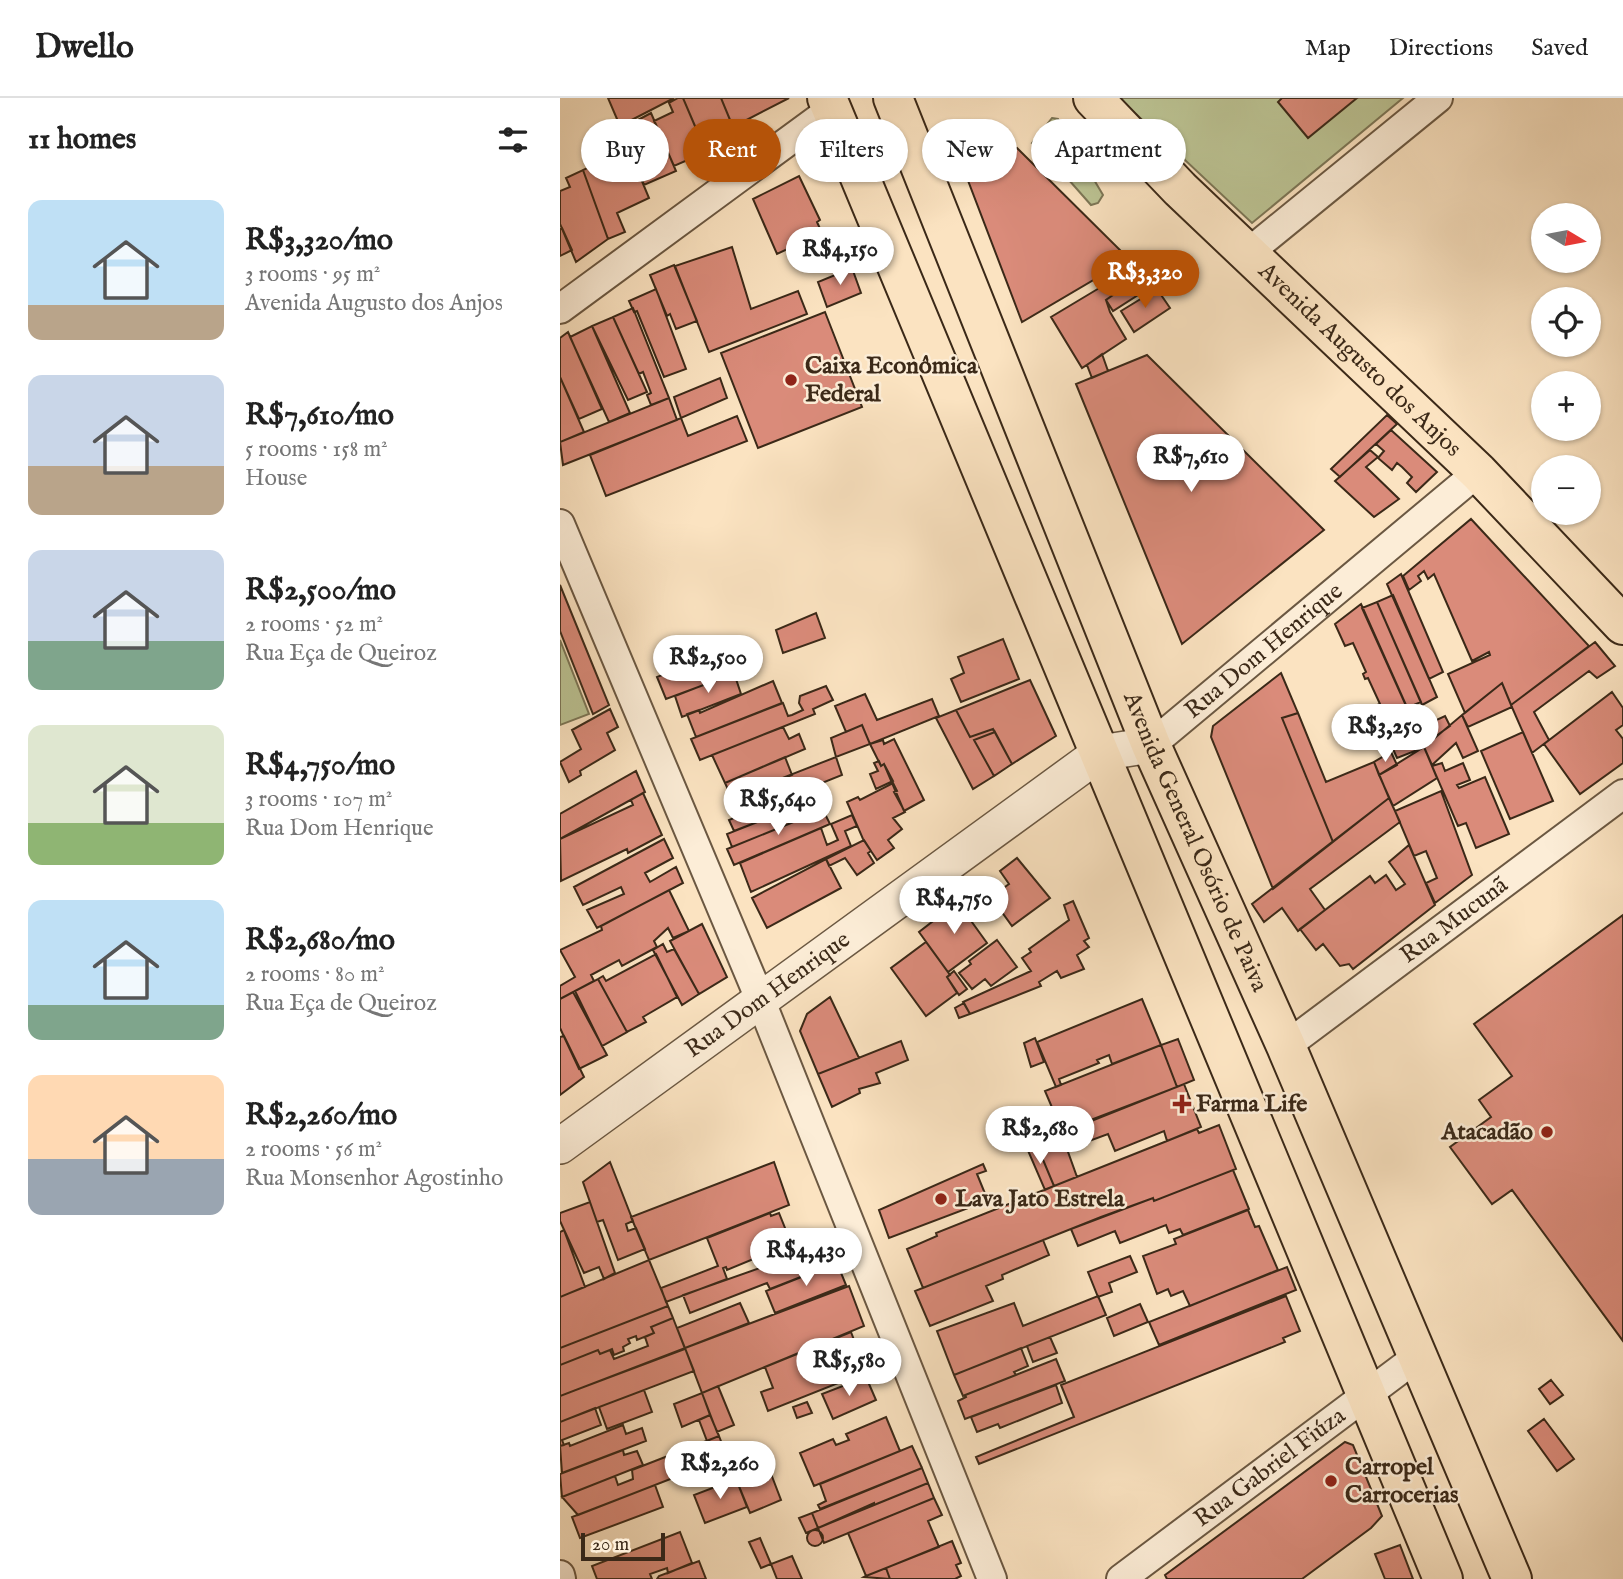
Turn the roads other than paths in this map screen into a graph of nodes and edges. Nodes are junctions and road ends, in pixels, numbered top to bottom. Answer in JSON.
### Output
{"nodes":[{"id":1,"x":893,"y":98,"type":"edge"},
{"id":2,"x":1093,"y":98,"type":"edge"},
{"id":3,"x":1438,"y":98,"type":"edge"},
{"id":4,"x":830,"y":103,"type":"edge"},
{"id":5,"x":1248,"y":253,"type":"junction"},
{"id":6,"x":560,"y":309,"type":"edge"},
{"id":7,"x":1478,"y":471,"type":"junction"},
{"id":8,"x":560,"y":524,"type":"edge"},
{"id":9,"x":1622,"y":620,"type":"edge"},
{"id":10,"x":1151,"y":745,"type":"junction"},
{"id":11,"x":1100,"y":753,"type":"junction"},
{"id":12,"x":1623,"y":794,"type":"edge"},
{"id":13,"x":760,"y":999,"type":"junction"},
{"id":14,"x":1286,"y":1046,"type":"junction"},
{"id":15,"x":560,"y":1146,"type":"edge"},
{"id":16,"x":1417,"y":1357,"type":"junction"},
{"id":17,"x":1366,"y":1393,"type":"junction"},
{"id":18,"x":992,"y":1579,"type":"edge"},
{"id":19,"x":1121,"y":1579,"type":"edge"},
{"id":20,"x":1443,"y":1579,"type":"edge"},
{"id":21,"x":1512,"y":1579,"type":"edge"}],
"edges":[{"from":1,"to":10,"type":"main road","name":"Avenida General Osório de Paiva"},
{"from":2,"to":5,"type":"main road","name":"Avenida Augusto dos Anjos"},
{"from":3,"to":5,"type":"street"},
{"from":4,"to":6,"type":"street"},
{"from":4,"to":11,"type":"main road","name":"Avenida General Osório de Paiva"},
{"from":5,"to":7,"type":"main road","name":"Avenida Augusto dos Anjos"},
{"from":7,"to":9,"type":"main road","name":"Avenida Augusto dos Anjos"},
{"from":7,"to":10,"type":"street","name":"Rua Dom Henrique"},
{"from":8,"to":13,"type":"street"},
{"from":10,"to":11,"type":"street","name":"Rua Dom Henrique"},
{"from":10,"to":14,"type":"main road","name":"Avenida General Osório de Paiva"},
{"from":11,"to":13,"type":"street","name":"Rua Dom Henrique"},
{"from":11,"to":17,"type":"main road","name":"Avenida General Osório de Paiva"},
{"from":12,"to":14,"type":"street","name":"Rua Mucunã"},
{"from":13,"to":15,"type":"street","name":"Rua Dom Henrique"},
{"from":13,"to":18,"type":"street"},
{"from":14,"to":16,"type":"main road","name":"Avenida General Osório de Paiva"},
{"from":16,"to":17,"type":"street","name":"Rua Gabriel Fiúza"},
{"from":16,"to":21,"type":"main road","name":"Avenida General Osório de Paiva"},
{"from":17,"to":19,"type":"street","name":"Rua Gabriel Fiúza"},
{"from":17,"to":20,"type":"main road","name":"Avenida General Osório de Paiva"}]}
